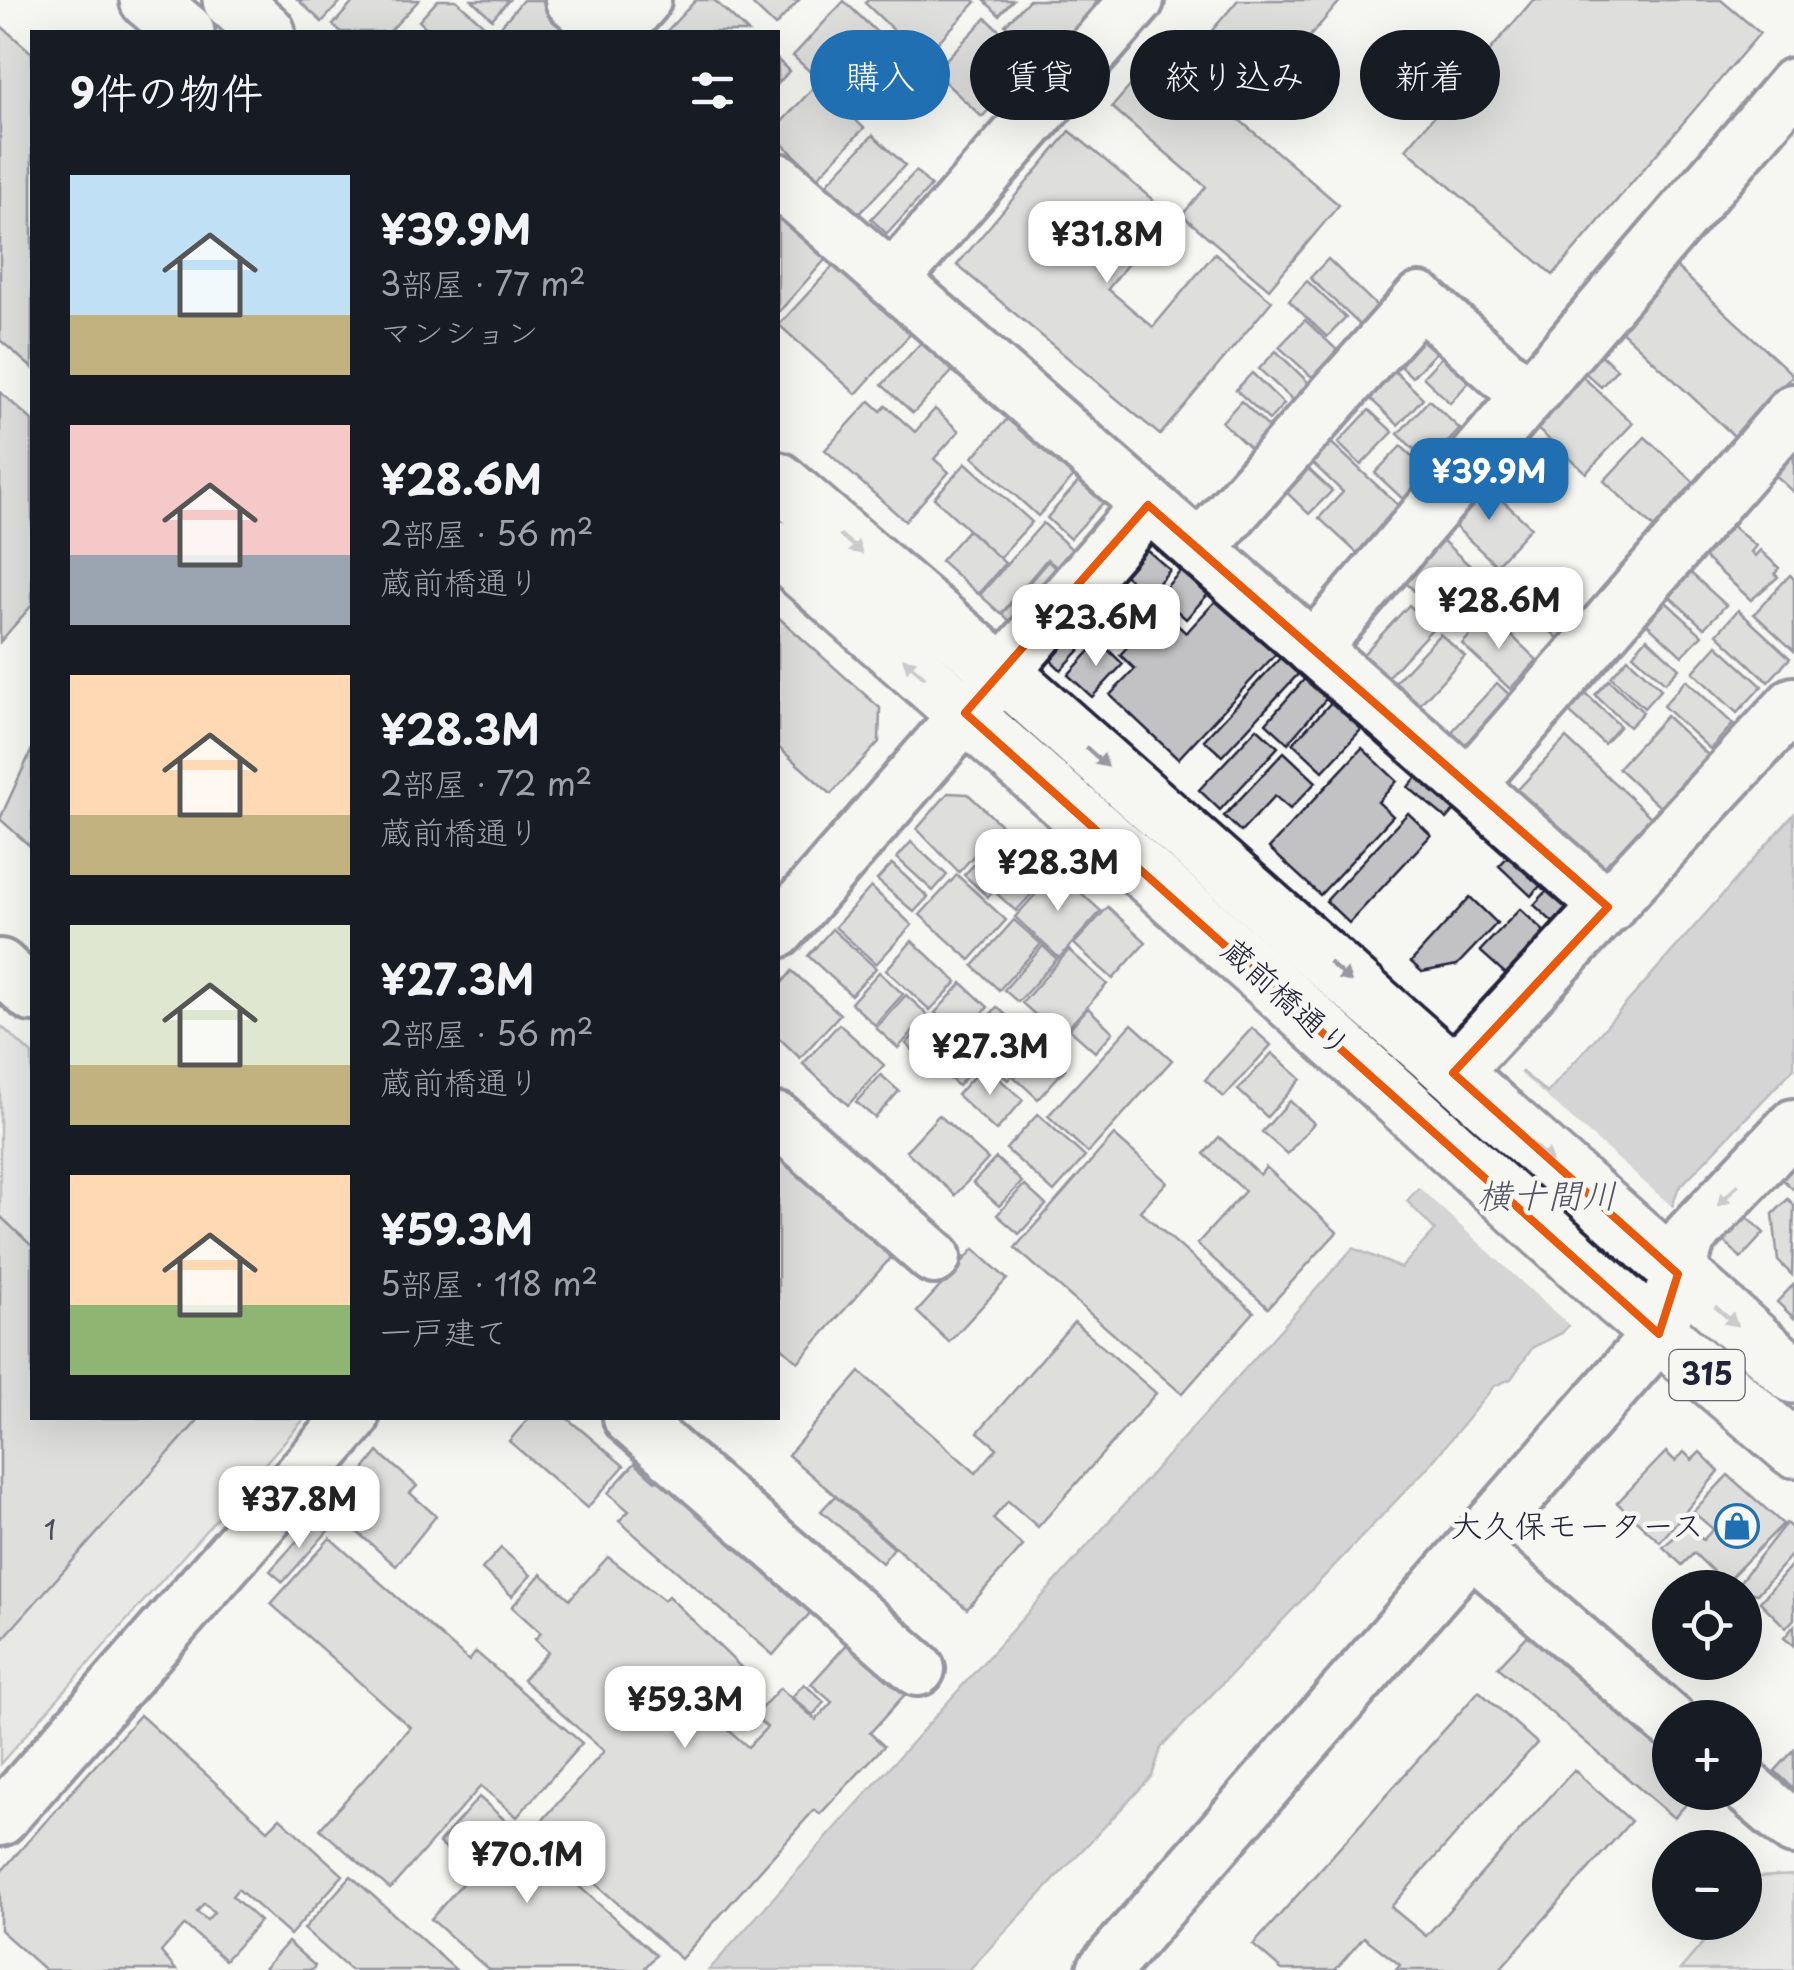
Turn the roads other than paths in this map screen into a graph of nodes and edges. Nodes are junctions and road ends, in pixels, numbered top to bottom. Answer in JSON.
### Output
{"nodes":[{"id":1,"x":148,"y":0,"type":"edge"},
{"id":2,"x":230,"y":0,"type":"edge"},
{"id":3,"x":572,"y":0,"type":"edge"},
{"id":4,"x":644,"y":0,"type":"edge"},
{"id":5,"x":1137,"y":0,"type":"edge"},
{"id":6,"x":184,"y":30,"type":"edge"},
{"id":7,"x":264,"y":30,"type":"edge"},
{"id":8,"x":610,"y":30,"type":"edge"},
{"id":9,"x":615,"y":30,"type":"edge"},
{"id":10,"x":1794,"y":85,"type":"edge"},
{"id":11,"x":780,"y":182,"type":"edge"},
{"id":12,"x":892,"y":280,"type":"junction"},
{"id":13,"x":1526,"y":394,"type":"junction"},
{"id":14,"x":1794,"y":411,"type":"edge"},
{"id":15,"x":780,"y":482,"type":"edge"},
{"id":16,"x":1148,"y":505,"type":"junction"},
{"id":17,"x":1199,"y":549,"type":"junction"},
{"id":18,"x":780,"y":550,"type":"edge"},
{"id":19,"x":1313,"y":649,"type":"junction"},
{"id":20,"x":1000,"y":672,"type":"junction"},
{"id":21,"x":1794,"y":704,"type":"edge"},
{"id":22,"x":965,"y":713,"type":"junction"},
{"id":23,"x":1468,"y":785,"type":"junction"},
{"id":24,"x":1608,"y":907,"type":"junction"},
{"id":25,"x":780,"y":929,"type":"edge"},
{"id":26,"x":0,"y":966,"type":"edge"},
{"id":27,"x":30,"y":992,"type":"edge"},
{"id":28,"x":1461,"y":1080,"type":"junction"},
{"id":29,"x":780,"y":1122,"type":"edge"},
{"id":30,"x":1794,"y":1126,"type":"edge"},
{"id":31,"x":934,"y":1257,"type":"dead end"},
{"id":32,"x":1668,"y":1265,"type":"junction"},
{"id":33,"x":1640,"y":1317,"type":"junction"},
{"id":34,"x":1794,"y":1375,"type":"edge"},
{"id":35,"x":350,"y":1420,"type":"edge"},
{"id":36,"x":632,"y":1420,"type":"edge"},
{"id":37,"x":1794,"y":1450,"type":"edge"},
{"id":38,"x":1474,"y":1551,"type":"junction"},
{"id":39,"x":918,"y":1669,"type":"dead end"},
{"id":40,"x":1652,"y":1705,"type":"edge"},
{"id":41,"x":1762,"y":1801,"type":"edge"},
{"id":42,"x":0,"y":1819,"type":"edge"},
{"id":43,"x":1794,"y":1828,"type":"edge"},
{"id":44,"x":1104,"y":1970,"type":"edge"}],
"edges":[{"from":1,"to":6,"type":"main road"},
{"from":2,"to":7,"type":"main road"},
{"from":3,"to":8,"type":"street"},
{"from":4,"to":9,"type":"street"},
{"from":5,"to":12,"type":"street"},
{"from":10,"to":13,"type":"street"},
{"from":11,"to":12,"type":"street"},
{"from":12,"to":16,"type":"street"},
{"from":13,"to":17,"type":"street"},
{"from":13,"to":19,"type":"street"},
{"from":14,"to":23,"type":"street"},
{"from":15,"to":20,"type":"main road","name":"蔵前橋通り","number":"315","one_way":true},
{"from":16,"to":17,"type":"street"},
{"from":16,"to":20,"type":"street"},
{"from":17,"to":19,"type":"street"},
{"from":22,"to":18,"type":"main road","name":"蔵前橋通り","number":"315","one_way":true},
{"from":19,"to":23,"type":"street"},
{"from":20,"to":22,"type":"street"},
{"from":20,"to":28,"type":"main road","name":"蔵前橋通り","number":"315","one_way":true},
{"from":21,"to":24,"type":"street"},
{"from":22,"to":25,"type":"street"},
{"from":22,"to":33,"type":"main road","name":"蔵前橋通り","number":"315"},
{"from":23,"to":24,"type":"street"},
{"from":24,"to":28,"type":"street"},
{"from":26,"to":27,"type":"street"},
{"from":28,"to":32,"type":"main road","name":"蔵前橋通り","number":"315","one_way":true},
{"from":29,"to":31,"type":"street"},
{"from":30,"to":32,"type":"street","one_way":true},
{"from":32,"to":33,"type":"street"},
{"from":32,"to":34,"type":"main road","name":"蔵前橋通り","number":"315","one_way":true},
{"from":33,"to":37,"type":"main road","name":"蔵前橋通り","number":"315"},
{"from":33,"to":38,"type":"street"},
{"from":35,"to":42,"type":"street"},
{"from":36,"to":39,"type":"street"},
{"from":38,"to":40,"type":"street"},
{"from":38,"to":44,"type":"street"},
{"from":41,"to":43,"type":"street"}]}
